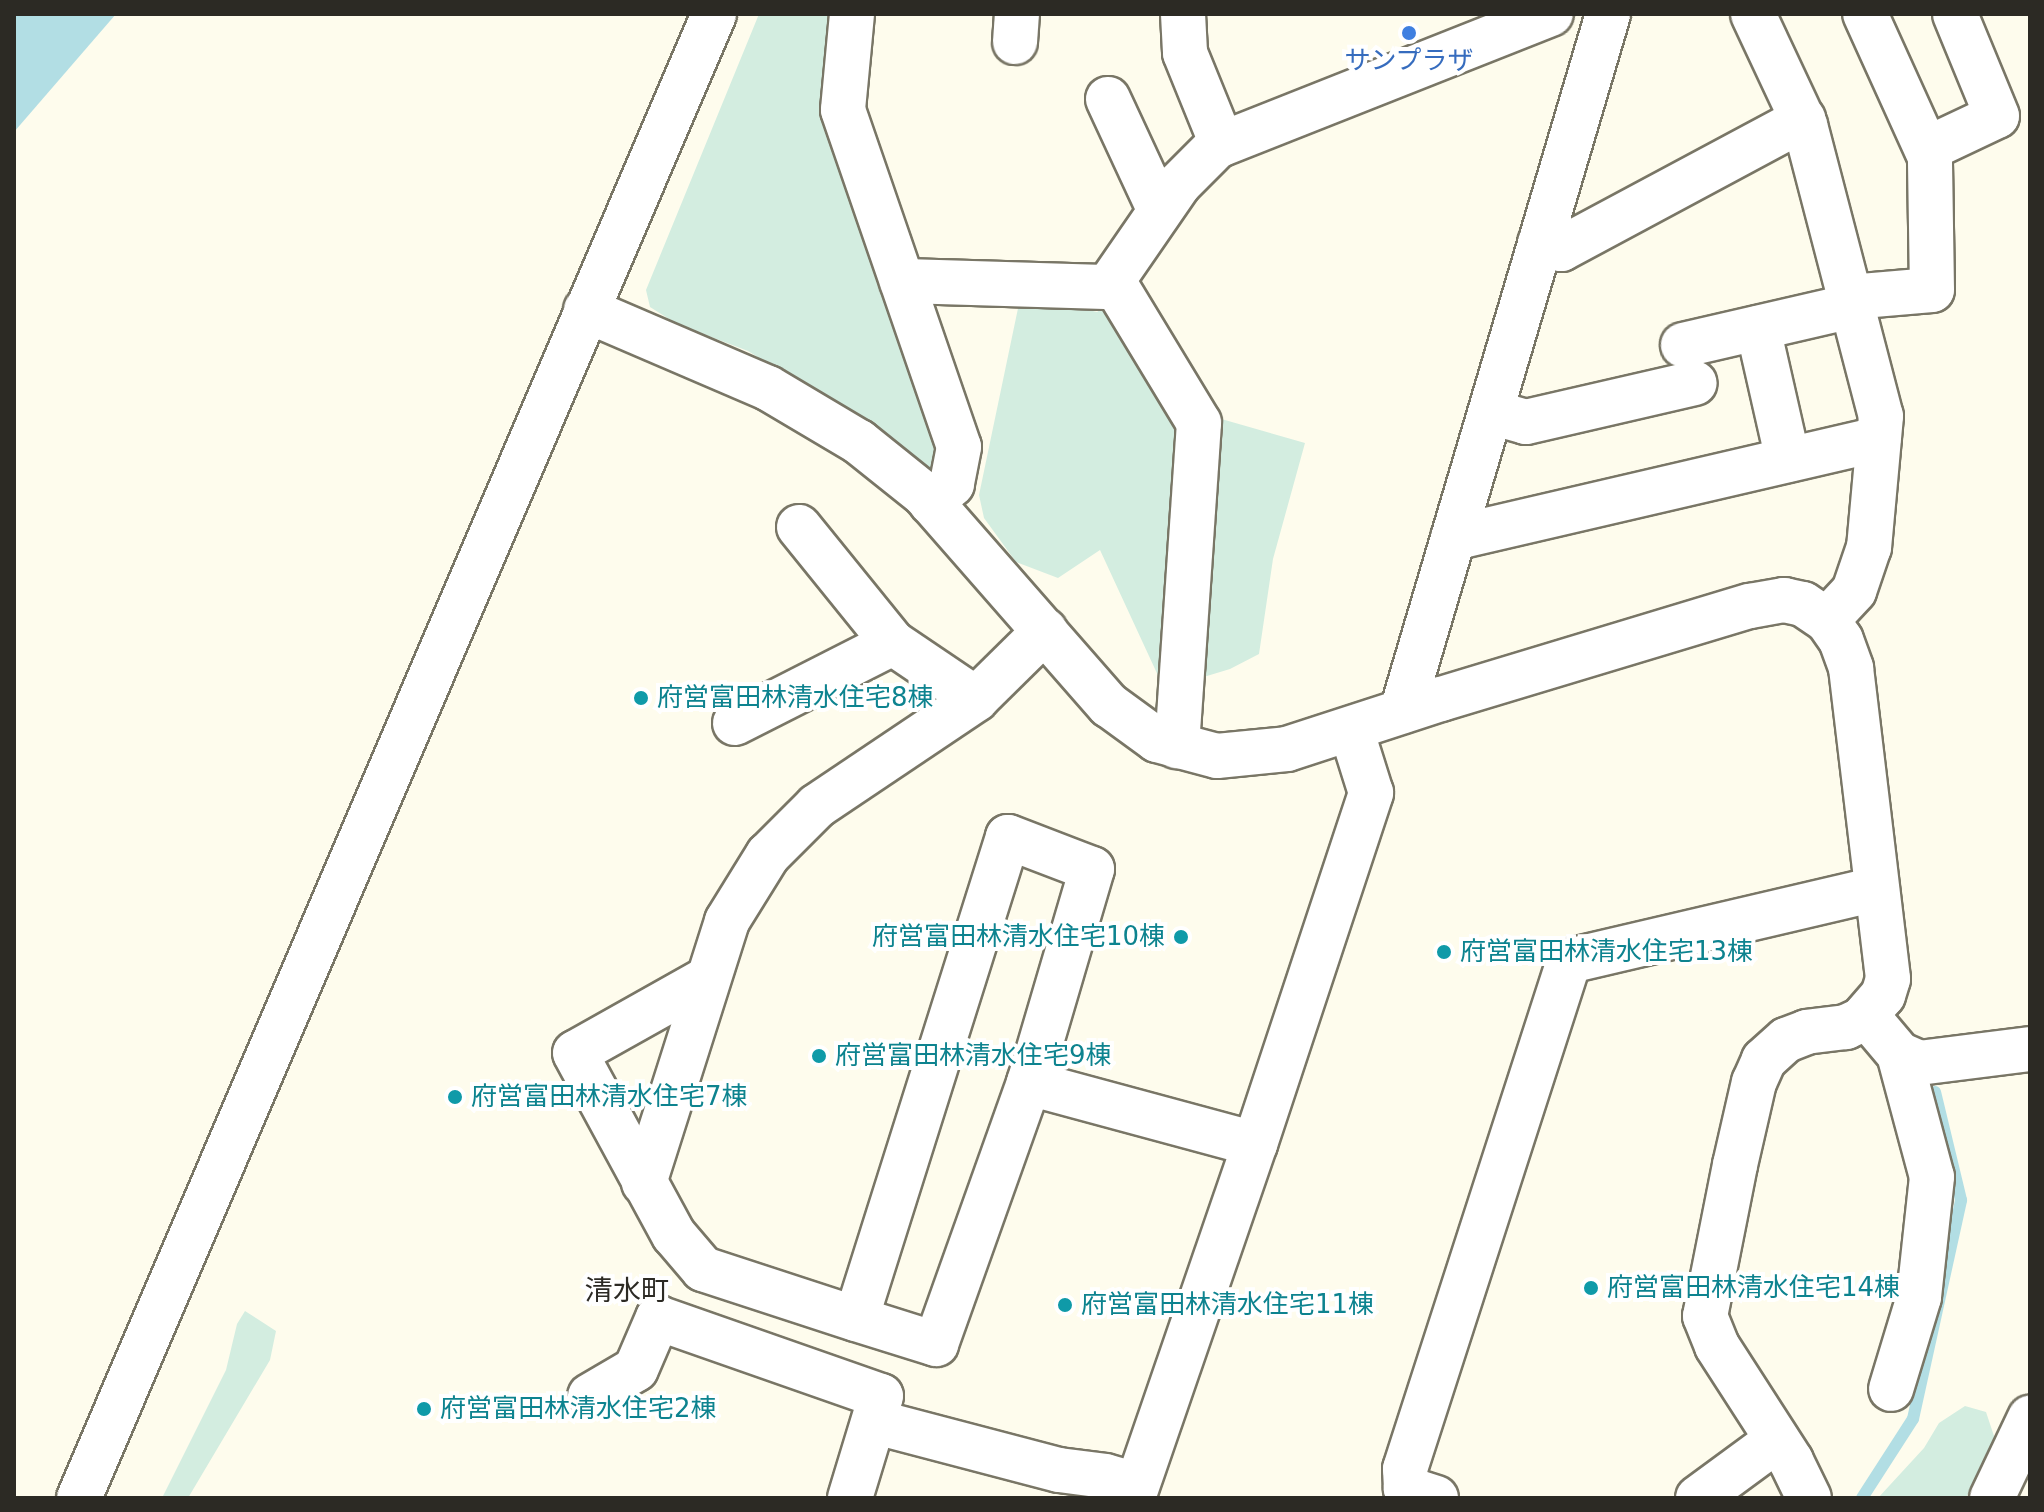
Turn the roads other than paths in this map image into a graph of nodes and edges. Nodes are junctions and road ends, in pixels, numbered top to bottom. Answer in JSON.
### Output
{"nodes":[{"id":1,"x":714,"y":14,"type":"edge"},
{"id":2,"x":852,"y":14,"type":"edge"},
{"id":3,"x":1183,"y":14,"type":"edge"},
{"id":4,"x":1551,"y":14,"type":"edge"},
{"id":5,"x":1608,"y":14,"type":"edge"},
{"id":6,"x":1753,"y":14,"type":"edge"},
{"id":7,"x":1865,"y":14,"type":"edge"},
{"id":8,"x":1955,"y":14,"type":"edge"},
{"id":9,"x":1108,"y":99,"type":"dead end"},
{"id":10,"x":1803,"y":119,"type":"junction"},
{"id":11,"x":1222,"y":144,"type":"junction"},
{"id":12,"x":1927,"y":149,"type":"junction"},
{"id":13,"x":1160,"y":211,"type":"junction"},
{"id":14,"x":1540,"y":243,"type":"junction"},
{"id":15,"x":902,"y":281,"type":"junction"},
{"id":16,"x":1113,"y":281,"type":"junction"},
{"id":17,"x":1851,"y":301,"type":"junction"},
{"id":18,"x":586,"y":310,"type":"junction"},
{"id":19,"x":1758,"y":328,"type":"junction"},
{"id":20,"x":1491,"y":412,"type":"junction"},
{"id":21,"x":1879,"y":439,"type":"junction"},
{"id":22,"x":1788,"y":460,"type":"junction"},
{"id":23,"x":931,"y":503,"type":"junction"},
{"id":24,"x":799,"y":527,"type":"dead end"},
{"id":25,"x":1453,"y":538,"type":"junction"},
{"id":26,"x":1827,"y":620,"type":"junction"},
{"id":27,"x":1045,"y":631,"type":"junction"},
{"id":28,"x":893,"y":643,"type":"junction"},
{"id":29,"x":976,"y":699,"type":"junction"},
{"id":30,"x":1402,"y":711,"type":"junction"},
{"id":31,"x":735,"y":723,"type":"dead end"},
{"id":32,"x":1351,"y":729,"type":"junction"},
{"id":33,"x":1177,"y":746,"type":"junction"},
{"id":34,"x":1877,"y":889,"type":"junction"},
{"id":35,"x":707,"y":979,"type":"junction"},
{"id":36,"x":1866,"y":1015,"type":"junction"},
{"id":37,"x":2030,"y":1049,"type":"edge"},
{"id":38,"x":1899,"y":1054,"type":"junction"},
{"id":39,"x":1029,"y":1083,"type":"junction"},
{"id":40,"x":1255,"y":1144,"type":"junction"},
{"id":41,"x":644,"y":1183,"type":"junction"},
{"id":42,"x":856,"y":1319,"type":"junction"},
{"id":43,"x":1891,"y":1389,"type":"dead end"},
{"id":44,"x":590,"y":1396,"type":"dead end"},
{"id":45,"x":876,"y":1422,"type":"junction"},
{"id":46,"x":1777,"y":1440,"type":"junction"},
{"id":47,"x":2025,"y":1446,"type":"edge"},
{"id":48,"x":1135,"y":1492,"type":"edge"},
{"id":49,"x":79,"y":1498,"type":"edge"},
{"id":50,"x":850,"y":1498,"type":"edge"},
{"id":51,"x":1436,"y":1498,"type":"edge"},
{"id":52,"x":1698,"y":1498,"type":"edge"},
{"id":53,"x":1809,"y":1498,"type":"edge"},
{"id":54,"x":1992,"y":1498,"type":"edge"}],
"edges":[{"from":1,"to":18,"type":"street"},
{"from":2,"to":15,"type":"street"},
{"from":3,"to":11,"type":"street"},
{"from":4,"to":11,"type":"street"},
{"from":5,"to":14,"type":"street"},
{"from":6,"to":10,"type":"street"},
{"from":7,"to":12,"type":"street"},
{"from":8,"to":12,"type":"street"},
{"from":9,"to":13,"type":"street"},
{"from":10,"to":14,"type":"street"},
{"from":10,"to":17,"type":"street"},
{"from":11,"to":13,"type":"street"},
{"from":12,"to":17,"type":"street"},
{"from":13,"to":16,"type":"street"},
{"from":14,"to":20,"type":"street"},
{"from":15,"to":16,"type":"street"},
{"from":15,"to":23,"type":"street"},
{"from":16,"to":33,"type":"street"},
{"from":17,"to":19,"type":"street"},
{"from":17,"to":21,"type":"street"},
{"from":18,"to":23,"type":"street"},
{"from":18,"to":49,"type":"street"},
{"from":19,"to":20,"type":"street"},
{"from":19,"to":22,"type":"street"},
{"from":20,"to":25,"type":"street"},
{"from":21,"to":22,"type":"street"},
{"from":21,"to":26,"type":"street"},
{"from":22,"to":25,"type":"street"},
{"from":23,"to":27,"type":"street"},
{"from":24,"to":28,"type":"street"},
{"from":25,"to":30,"type":"street"},
{"from":26,"to":30,"type":"street"},
{"from":26,"to":34,"type":"street"},
{"from":27,"to":29,"type":"street"},
{"from":27,"to":33,"type":"street"},
{"from":28,"to":29,"type":"street"},
{"from":28,"to":31,"type":"street"},
{"from":29,"to":35,"type":"street"},
{"from":30,"to":32,"type":"street"},
{"from":32,"to":33,"type":"street"},
{"from":32,"to":40,"type":"street"},
{"from":34,"to":36,"type":"street"},
{"from":34,"to":51,"type":"street"},
{"from":35,"to":41,"type":"street"},
{"from":35,"to":41,"type":"street"},
{"from":36,"to":38,"type":"street"},
{"from":36,"to":46,"type":"street"},
{"from":37,"to":38,"type":"street"},
{"from":38,"to":43,"type":"street"},
{"from":39,"to":40,"type":"street"},
{"from":39,"to":42,"type":"street"},
{"from":39,"to":42,"type":"street"},
{"from":40,"to":48,"type":"street"},
{"from":41,"to":42,"type":"street"},
{"from":44,"to":45,"type":"street"},
{"from":45,"to":48,"type":"street"},
{"from":45,"to":50,"type":"street"},
{"from":46,"to":52,"type":"street"},
{"from":46,"to":53,"type":"street"},
{"from":47,"to":54,"type":"street"}]}
